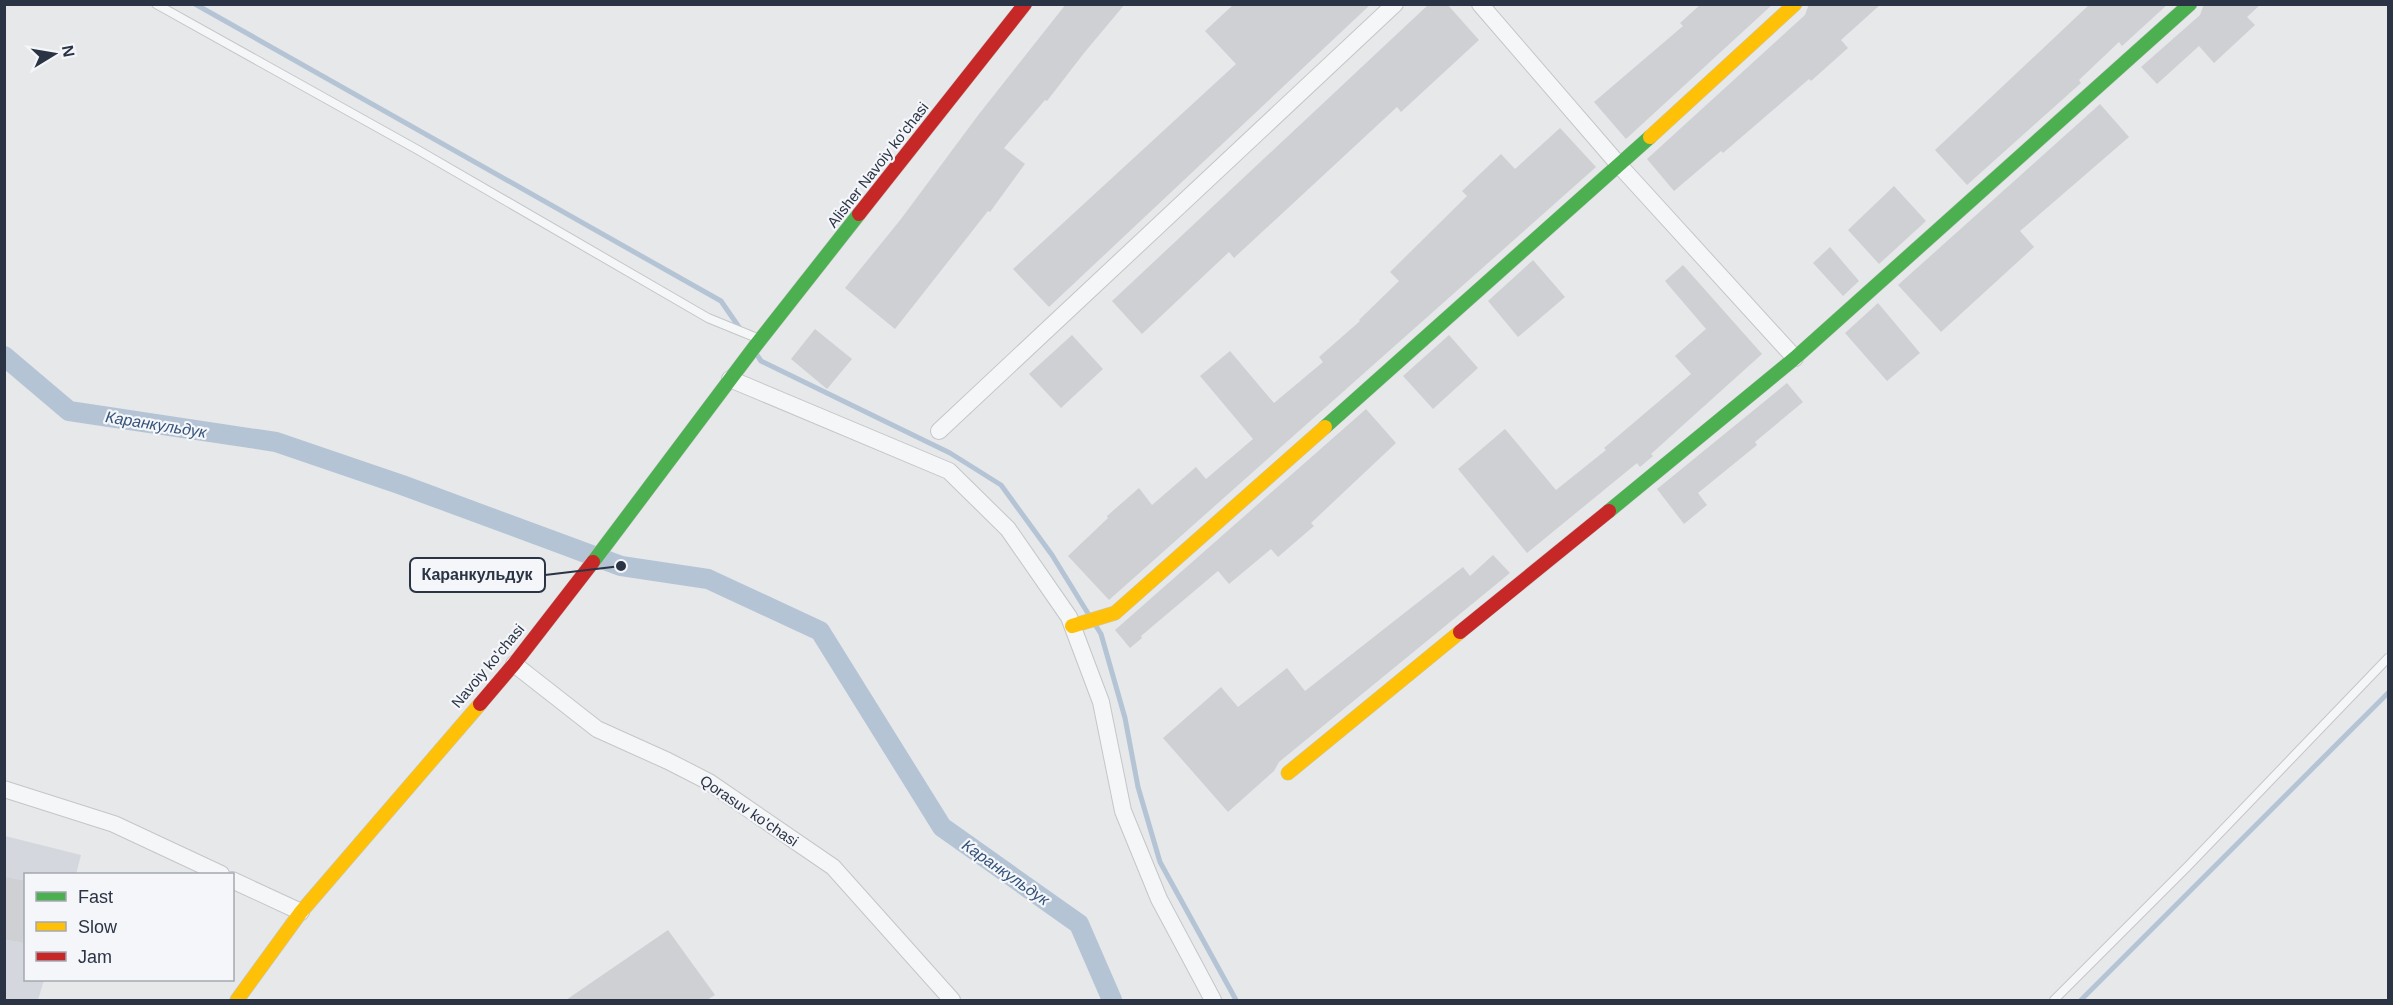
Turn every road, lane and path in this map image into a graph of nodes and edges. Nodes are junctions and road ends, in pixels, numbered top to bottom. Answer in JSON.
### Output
{"nodes":[{"id":1,"x":156,"y":4,"type":"edge"},
{"id":2,"x":1025,"y":4,"type":"edge"},
{"id":3,"x":1395,"y":4,"type":"edge"},
{"id":4,"x":1480,"y":4,"type":"edge"},
{"id":5,"x":1795,"y":4,"type":"edge"},
{"id":6,"x":2190,"y":4,"type":"edge"},
{"id":7,"x":1619,"y":165,"type":"junction"},
{"id":8,"x":758,"y":343,"type":"junction"},
{"id":9,"x":1795,"y":358,"type":"junction"},
{"id":10,"x":730,"y":379,"type":"junction"},
{"id":11,"x":939,"y":431,"type":"dead end"},
{"id":12,"x":1072,"y":626,"type":"junction"},
{"id":13,"x":2388,"y":658,"type":"edge"},
{"id":14,"x":514,"y":664,"type":"junction"},
{"id":15,"x":1288,"y":773,"type":"dead end"},
{"id":16,"x":4,"y":789,"type":"edge"},
{"id":17,"x":219,"y":873,"type":"edge"},
{"id":18,"x":234,"y":881,"type":"edge"},
{"id":19,"x":301,"y":912,"type":"junction"},
{"id":20,"x":237,"y":1000,"type":"edge"},
{"id":21,"x":952,"y":1000,"type":"edge"},
{"id":22,"x":1213,"y":1000,"type":"edge"},
{"id":23,"x":2054,"y":1000,"type":"edge"}],
"edges":[{"from":1,"to":8,"type":"lane"},
{"from":2,"to":8,"type":"street","name":"Alisher Navoiy ko'chasi"},
{"from":3,"to":11,"type":"street"},
{"from":4,"to":7,"type":"street"},
{"from":5,"to":7,"type":"street"},
{"from":6,"to":9,"type":"street"},
{"from":7,"to":9,"type":"street"},
{"from":7,"to":12,"type":"street"},
{"from":8,"to":10,"type":"street","name":"Navoiy ko'chasi"},
{"from":9,"to":15,"type":"street"},
{"from":10,"to":12,"type":"street"},
{"from":10,"to":14,"type":"street","name":"Navoiy ko'chasi"},
{"from":12,"to":22,"type":"street"},
{"from":13,"to":23,"type":"lane"},
{"from":14,"to":19,"type":"street","name":"Navoiy ko'chasi"},
{"from":14,"to":21,"type":"street","name":"Qorasuv ko'chasi"},
{"from":16,"to":17,"type":"street"},
{"from":18,"to":19,"type":"street"},
{"from":19,"to":20,"type":"street","name":"Navoiy ko'chasi"}]}
